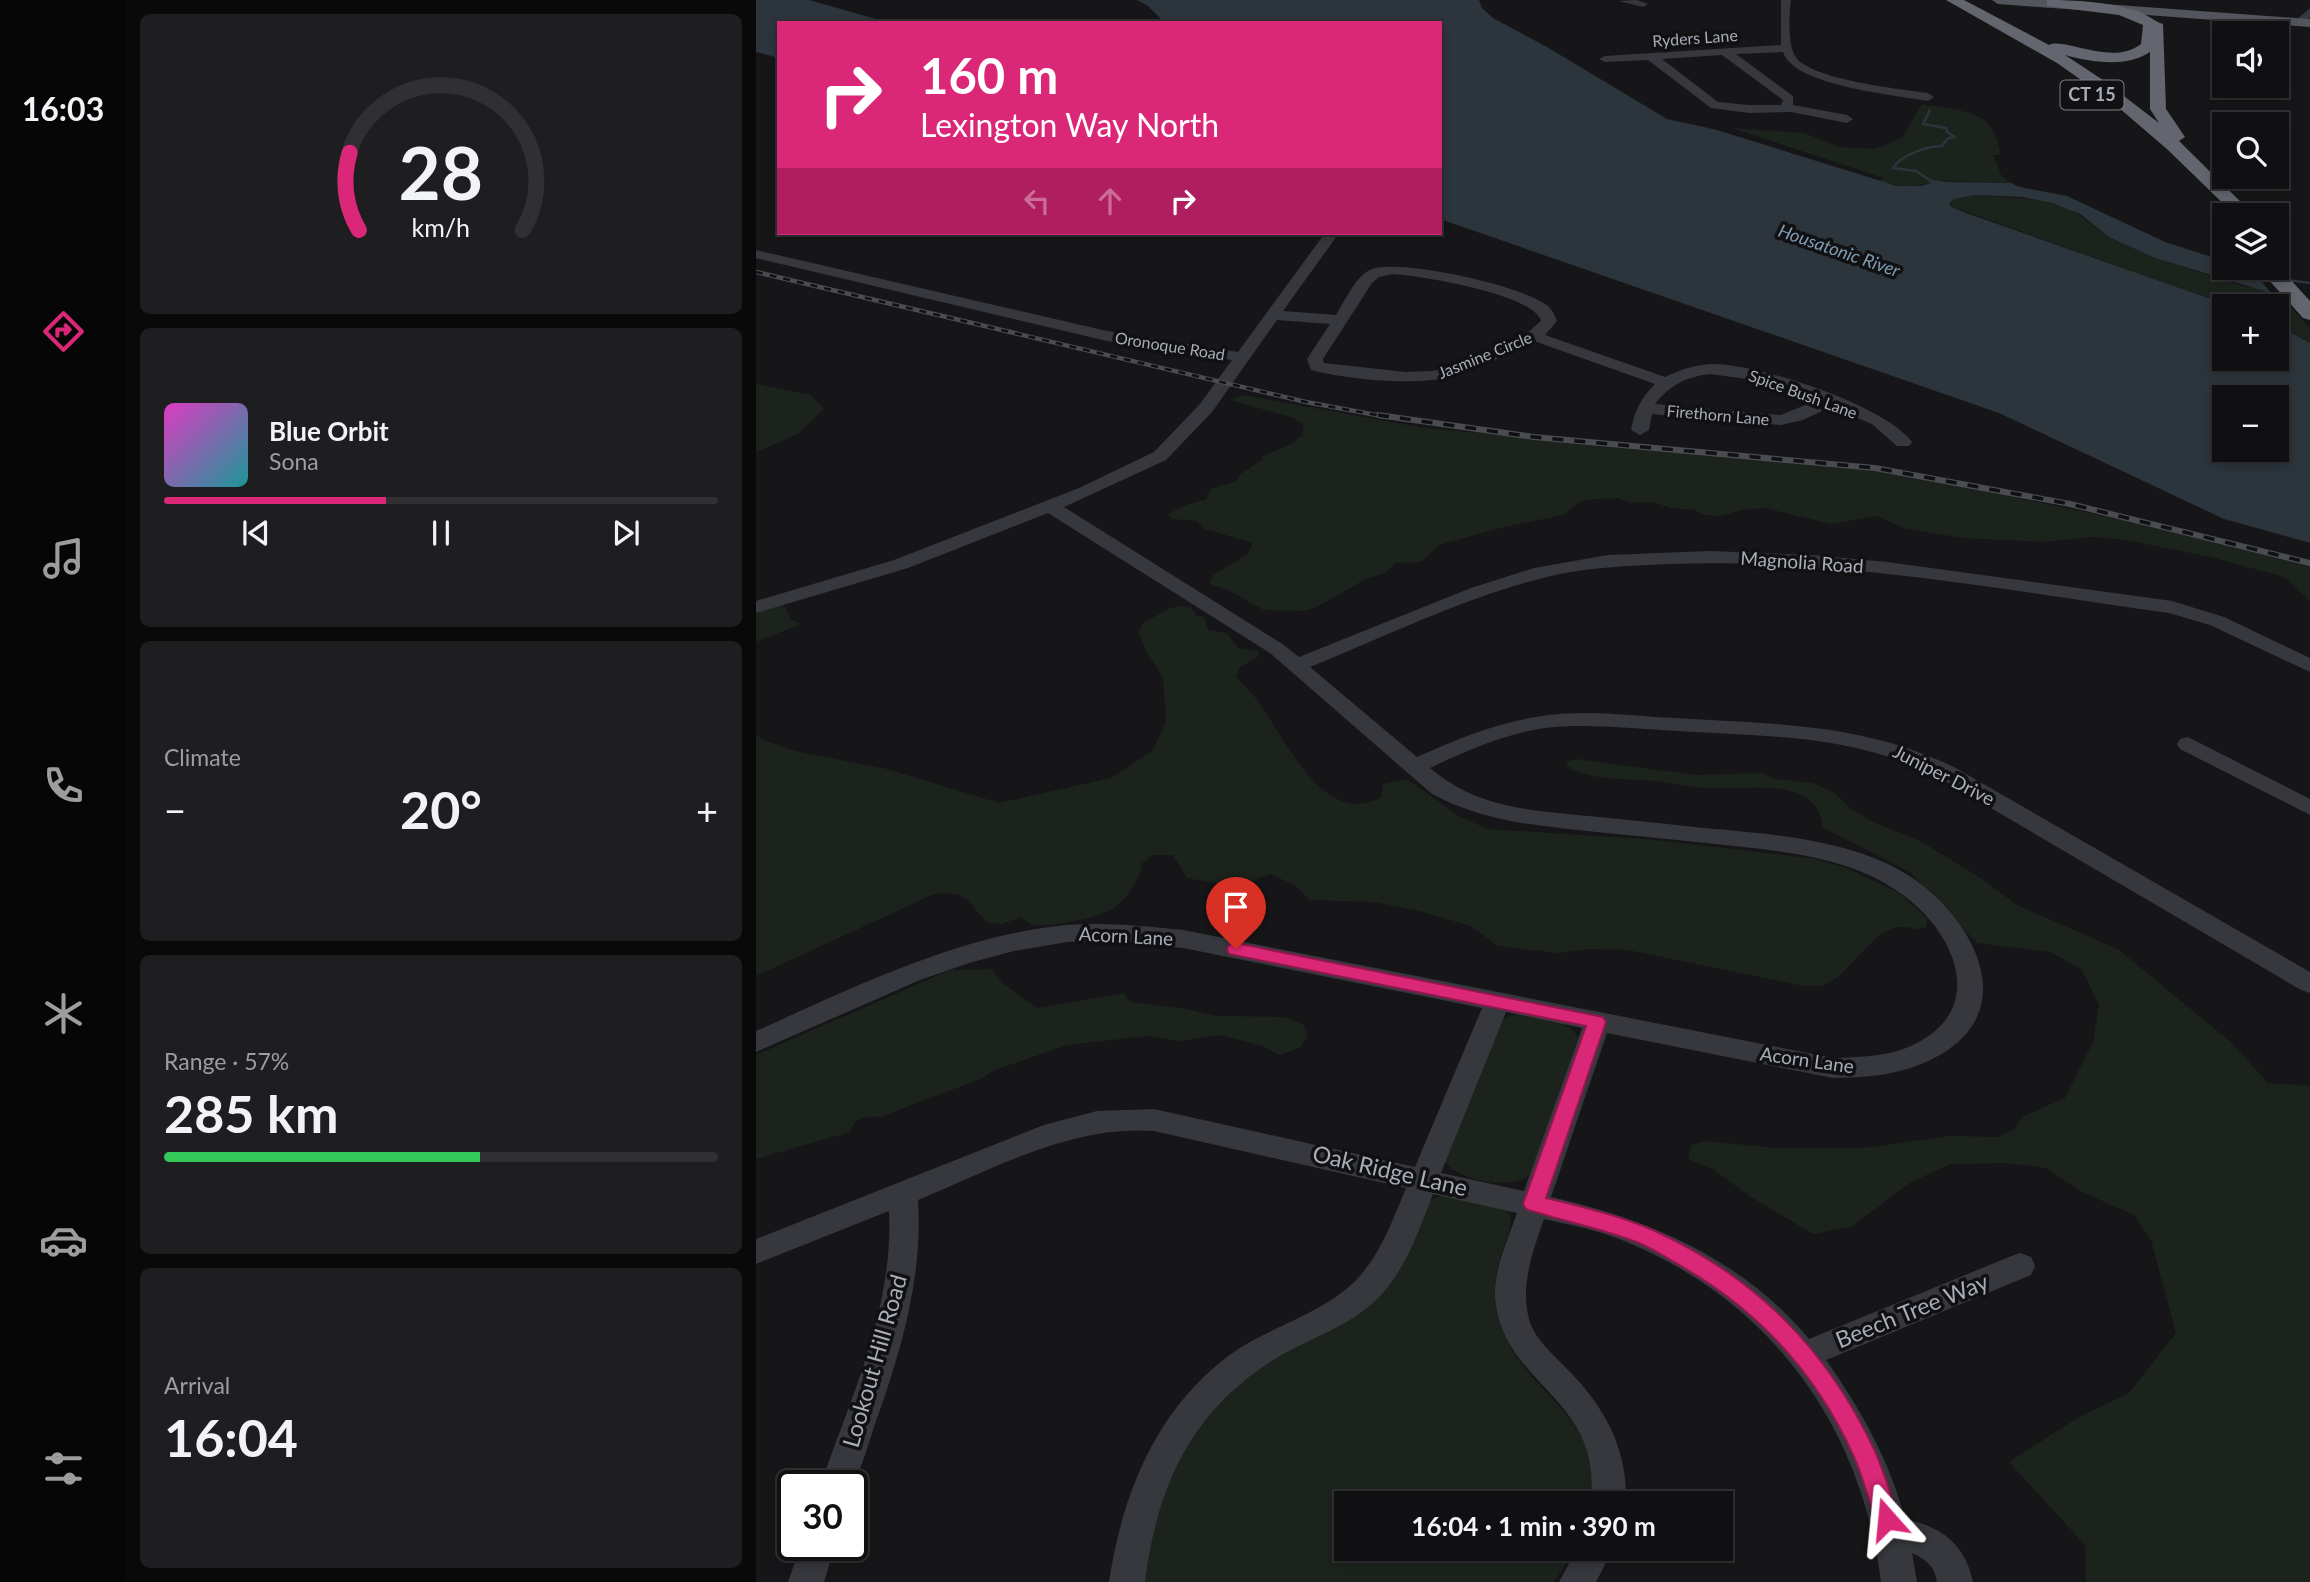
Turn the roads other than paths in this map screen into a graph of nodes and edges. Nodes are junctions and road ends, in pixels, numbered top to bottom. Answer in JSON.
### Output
{"nodes":[{"id":1,"x":1628,"y":0,"type":"edge"},
{"id":2,"x":1786,"y":0,"type":"edge"},
{"id":3,"x":1936,"y":0,"type":"edge"},
{"id":4,"x":1954,"y":0,"type":"edge"},
{"id":5,"x":1998,"y":0,"type":"edge"},
{"id":6,"x":2089,"y":0,"type":"edge"},
{"id":7,"x":2052,"y":3,"type":"junction"},
{"id":8,"x":1643,"y":4,"type":"dead end"},
{"id":9,"x":1970,"y":9,"type":"junction"},
{"id":10,"x":2149,"y":10,"type":"junction"},
{"id":11,"x":2310,"y":11,"type":"edge"},
{"id":12,"x":2305,"y":22,"type":"edge"},
{"id":13,"x":1787,"y":48,"type":"junction"},
{"id":14,"x":1725,"y":52,"type":"junction"},
{"id":15,"x":1652,"y":57,"type":"junction"},
{"id":16,"x":1605,"y":59,"type":"dead end"},
{"id":17,"x":1928,"y":97,"type":"dead end"},
{"id":18,"x":1786,"y":108,"type":"junction"},
{"id":19,"x":1847,"y":119,"type":"dead end"},
{"id":20,"x":2203,"y":184,"type":"junction"},
{"id":21,"x":2229,"y":203,"type":"edge"},
{"id":22,"x":1331,"y":235,"type":"edge"},
{"id":23,"x":756,"y":254,"type":"edge"},
{"id":24,"x":2279,"y":280,"type":"edge"},
{"id":25,"x":1278,"y":312,"type":"junction"},
{"id":26,"x":2310,"y":314,"type":"edge"},
{"id":27,"x":1344,"y":317,"type":"junction"},
{"id":28,"x":1533,"y":336,"type":"junction"},
{"id":29,"x":1242,"y":357,"type":"junction"},
{"id":30,"x":1667,"y":383,"type":"junction"},
{"id":31,"x":1828,"y":401,"type":"junction"},
{"id":32,"x":1646,"y":408,"type":"junction"},
{"id":33,"x":1640,"y":430,"type":"dead end"},
{"id":34,"x":1903,"y":442,"type":"dead end"},
{"id":35,"x":1050,"y":506,"type":"junction"},
{"id":36,"x":756,"y":607,"type":"edge"},
{"id":37,"x":1297,"y":665,"type":"junction"},
{"id":38,"x":2310,"y":666,"type":"edge"},
{"id":39,"x":2188,"y":744,"type":"dead end"},
{"id":40,"x":1414,"y":767,"type":"junction"},
{"id":41,"x":2310,"y":808,"type":"edge"},
{"id":42,"x":2310,"y":984,"type":"edge"},
{"id":43,"x":1497,"y":1002,"type":"junction"},
{"id":44,"x":1597,"y":1022,"type":"junction"},
{"id":45,"x":756,"y":1042,"type":"edge"},
{"id":46,"x":1424,"y":1179,"type":"junction"},
{"id":47,"x":903,"y":1194,"type":"junction"},
{"id":48,"x":1534,"y":1204,"type":"junction"},
{"id":49,"x":756,"y":1251,"type":"edge"},
{"id":50,"x":2020,"y":1266,"type":"dead end"},
{"id":51,"x":1804,"y":1355,"type":"junction"},
{"id":52,"x":842,"y":1470,"type":"edge"},
{"id":53,"x":1609,"y":1491,"type":"edge"},
{"id":54,"x":1891,"y":1533,"type":"junction"},
{"id":55,"x":813,"y":1561,"type":"edge"},
{"id":56,"x":1589,"y":1561,"type":"edge"},
{"id":57,"x":806,"y":1582,"type":"edge"},
{"id":58,"x":1126,"y":1582,"type":"edge"},
{"id":59,"x":1577,"y":1582,"type":"edge"},
{"id":60,"x":1899,"y":1582,"type":"edge"},
{"id":61,"x":1955,"y":1582,"type":"edge"}],
"edges":[{"from":1,"to":8,"type":"street"},
{"from":2,"to":13,"type":"street"},
{"from":3,"to":20,"type":"highway","number":"CT 15"},
{"from":4,"to":9,"type":"highway","number":"CT 15"},
{"from":5,"to":7,"type":"main road"},
{"from":6,"to":10,"type":"highway"},
{"from":7,"to":9,"type":"highway"},
{"from":7,"to":10,"type":"main road"},
{"from":9,"to":20,"type":"highway","number":"CT 15"},
{"from":10,"to":12,"type":"main road"},
{"from":10,"to":20,"type":"highway"},
{"from":11,"to":12,"type":"street"},
{"from":13,"to":14,"type":"street","name":"Ryders Lane"},
{"from":13,"to":17,"type":"street"},
{"from":14,"to":15,"type":"street","name":"Ryders Lane"},
{"from":14,"to":18,"type":"street"},
{"from":15,"to":16,"type":"street","name":"Ryders Lane"},
{"from":15,"to":18,"type":"street"},
{"from":18,"to":19,"type":"street"},
{"from":20,"to":21,"type":"highway","number":"CT 15"},
{"from":22,"to":25,"type":"street"},
{"from":23,"to":29,"type":"street","name":"Oronoque Road"},
{"from":24,"to":26,"type":"highway"},
{"from":25,"to":27,"type":"street"},
{"from":25,"to":29,"type":"street"},
{"from":27,"to":28,"type":"street","name":"Jasmine Circle"},
{"from":27,"to":28,"type":"street","name":"Jasmine Circle"},
{"from":28,"to":30,"type":"street"},
{"from":29,"to":35,"type":"street","name":"Oronoque Road"},
{"from":30,"to":31,"type":"street","name":"Spice Bush Lane"},
{"from":30,"to":32,"type":"street","name":"Spice Bush Lane"},
{"from":31,"to":32,"type":"street","name":"Firethorn Lane"},
{"from":31,"to":34,"type":"street","name":"Spice Bush Lane"},
{"from":32,"to":33,"type":"street","name":"Spice Bush Lane"},
{"from":35,"to":36,"type":"street","name":"Oronoque Road"},
{"from":35,"to":37,"type":"street","name":"Acorn Lane"},
{"from":37,"to":38,"type":"street","name":"Magnolia Road"},
{"from":37,"to":40,"type":"street","name":"Acorn Lane"},
{"from":39,"to":41,"type":"street"},
{"from":40,"to":42,"type":"street","name":"Juniper Drive"},
{"from":40,"to":44,"type":"street","name":"Acorn Lane"},
{"from":43,"to":44,"type":"street","name":"Acorn Lane"},
{"from":43,"to":45,"type":"street","name":"Acorn Lane"},
{"from":43,"to":46,"type":"street"},
{"from":44,"to":48,"type":"street"},
{"from":46,"to":47,"type":"street","name":"Oak Ridge Lane"},
{"from":46,"to":48,"type":"street","name":"Oak Ridge Lane"},
{"from":46,"to":58,"type":"street"},
{"from":47,"to":49,"type":"street","name":"Oak Ridge Lane"},
{"from":47,"to":52,"type":"street","name":"Lookout Hill Road"},
{"from":48,"to":51,"type":"street","name":"Oak Ridge Lane"},
{"from":48,"to":53,"type":"street"},
{"from":50,"to":51,"type":"street","name":"Beech Tree Way"},
{"from":51,"to":54,"type":"street","name":"Oak Ridge Lane"},
{"from":54,"to":60,"type":"street","name":"Oak Ridge Lane"},
{"from":54,"to":61,"type":"street"},
{"from":55,"to":57,"type":"street"},
{"from":56,"to":59,"type":"street"}]}
